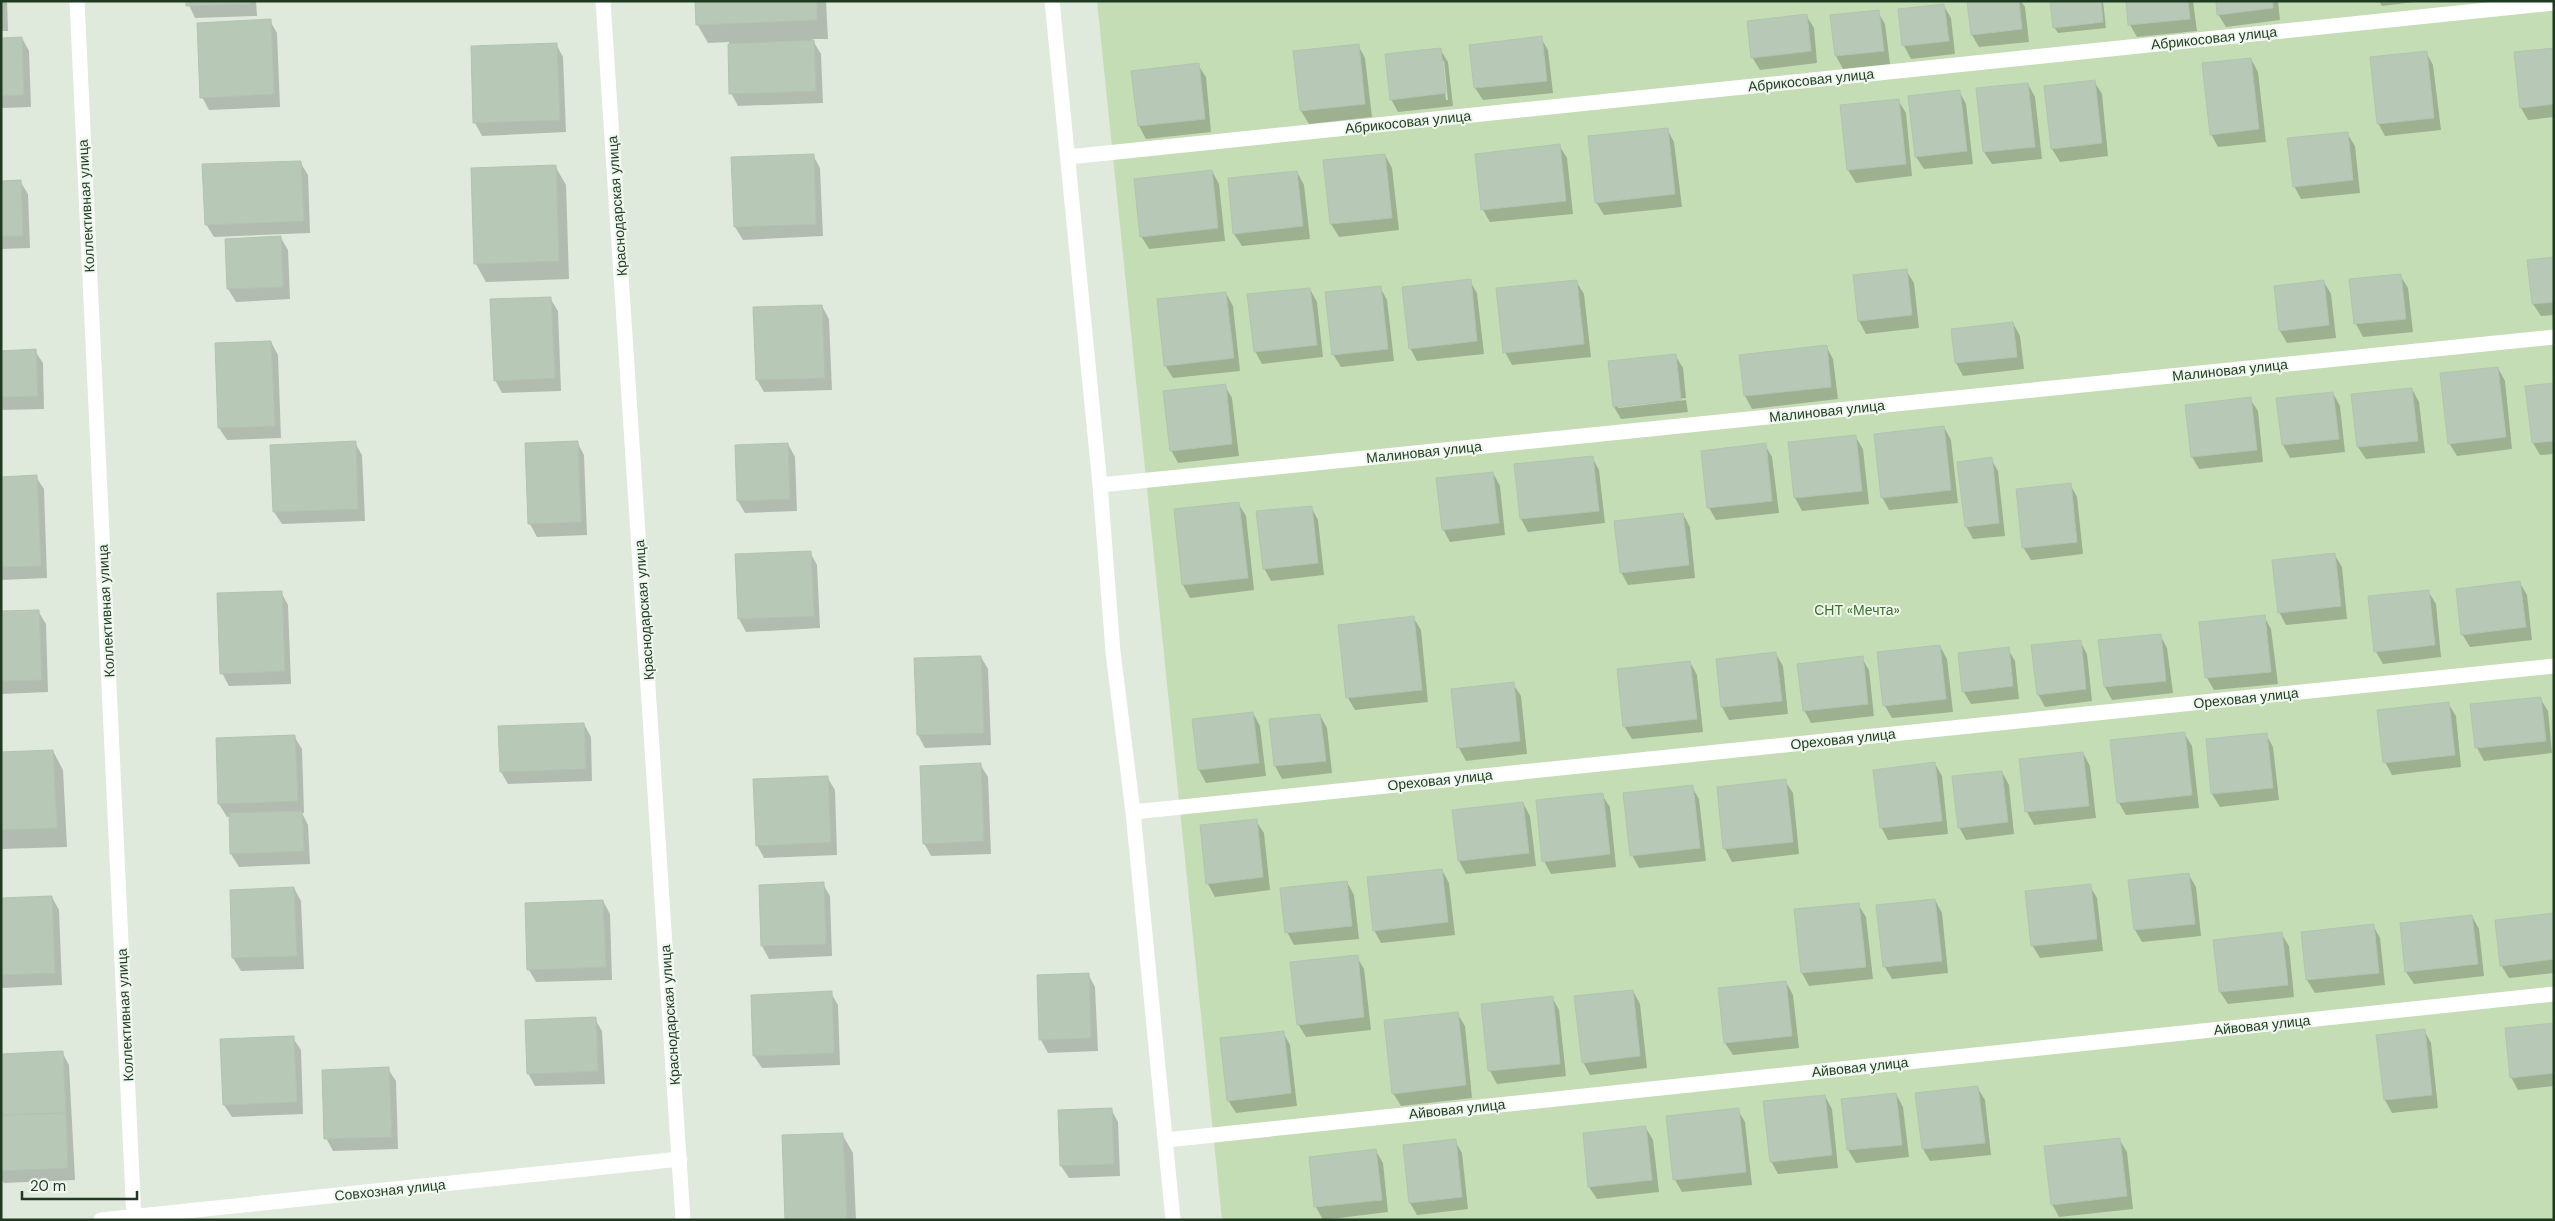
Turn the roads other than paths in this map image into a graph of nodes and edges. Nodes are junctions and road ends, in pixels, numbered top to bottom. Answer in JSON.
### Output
{"nodes":[{"id":1,"x":77,"y":1,"type":"edge"},
{"id":2,"x":603,"y":1,"type":"edge"},
{"id":3,"x":1052,"y":1,"type":"edge"},
{"id":4,"x":2554,"y":3,"type":"edge"},
{"id":5,"x":1068,"y":157,"type":"junction"},
{"id":6,"x":2554,"y":337,"type":"edge"},
{"id":7,"x":1100,"y":485,"type":"junction"},
{"id":8,"x":2554,"y":666,"type":"edge"},
{"id":9,"x":1133,"y":812,"type":"junction"},
{"id":10,"x":2554,"y":994,"type":"edge"},
{"id":11,"x":1166,"y":1140,"type":"junction"},
{"id":12,"x":680,"y":1160,"type":"junction"},
{"id":13,"x":134,"y":1219,"type":"edge"},
{"id":14,"x":100,"y":1220,"type":"edge"},
{"id":15,"x":683,"y":1220,"type":"edge"},
{"id":16,"x":1174,"y":1220,"type":"edge"}],
"edges":[{"from":1,"to":13,"type":"street","name":"Коллективная улица"},
{"from":2,"to":12,"type":"street","name":"Краснодарская улица"},
{"from":3,"to":5,"type":"street"},
{"from":4,"to":5,"type":"street","name":"Абрикосовая улица"},
{"from":5,"to":7,"type":"street"},
{"from":6,"to":7,"type":"street","name":"Малиновая улица"},
{"from":7,"to":9,"type":"street"},
{"from":8,"to":9,"type":"street","name":"Ореховая улица"},
{"from":9,"to":11,"type":"street"},
{"from":10,"to":11,"type":"street","name":"Айвовая улица"},
{"from":11,"to":16,"type":"street"},
{"from":12,"to":13,"type":"street","name":"Совхозная улица"},
{"from":12,"to":15,"type":"street","name":"Краснодарская улица"},
{"from":13,"to":14,"type":"street","name":"Совхозная улица"}]}
